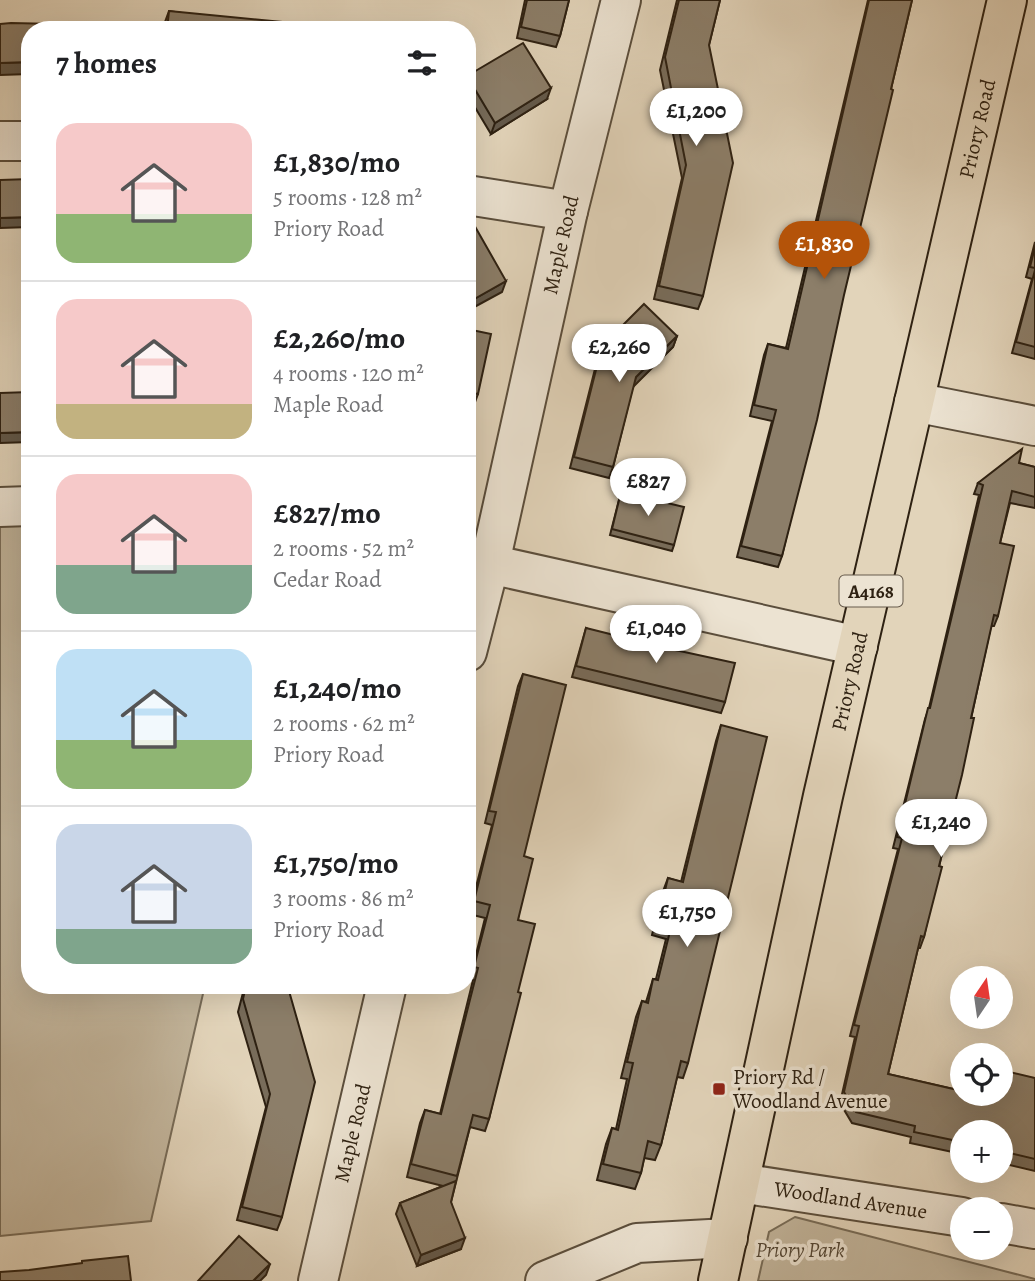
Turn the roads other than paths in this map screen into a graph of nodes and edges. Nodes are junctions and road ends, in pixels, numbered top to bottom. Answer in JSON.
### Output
{"nodes":[{"id":1,"x":621,"y":0,"type":"edge"},
{"id":2,"x":1007,"y":0,"type":"edge"},
{"id":3,"x":0,"y":141,"type":"edge"},
{"id":4,"x":21,"y":141,"type":"edge"},
{"id":5,"x":476,"y":196,"type":"edge"},
{"id":6,"x":568,"y":211,"type":"junction"},
{"id":7,"x":914,"y":402,"type":"junction"},
{"id":8,"x":1035,"y":426,"type":"edge"},
{"id":9,"x":21,"y":506,"type":"edge"},
{"id":10,"x":0,"y":507,"type":"edge"},
{"id":11,"x":479,"y":561,"type":"edge"},
{"id":12,"x":476,"y":584,"type":"edge"},
{"id":13,"x":858,"y":646,"type":"junction"},
{"id":14,"x":385,"y":994,"type":"edge"},
{"id":15,"x":740,"y":1183,"type":"junction"},
{"id":16,"x":950,"y":1215,"type":"edge"},
{"id":17,"x":1013,"y":1225,"type":"edge"},
{"id":18,"x":1035,"y":1229,"type":"edge"},
{"id":19,"x":728,"y":1238,"type":"junction"},
{"id":20,"x":318,"y":1281,"type":"edge"},
{"id":21,"x":545,"y":1281,"type":"edge"},
{"id":22,"x":718,"y":1281,"type":"edge"}],
"edges":[{"from":1,"to":6,"type":"street","name":"Maple Road"},
{"from":2,"to":7,"type":"main road","name":"Priory Road","number":"A4168"},
{"from":3,"to":4,"type":"street"},
{"from":5,"to":6,"type":"street"},
{"from":6,"to":11,"type":"street","name":"Maple Road"},
{"from":7,"to":8,"type":"street"},
{"from":7,"to":13,"type":"main road","name":"Priory Road","number":"A4168"},
{"from":9,"to":10,"type":"street"},
{"from":11,"to":12,"type":"street","name":"Maple Road"},
{"from":11,"to":13,"type":"street"},
{"from":13,"to":15,"type":"main road","name":"Priory Road","number":"A4168"},
{"from":14,"to":20,"type":"street","name":"Maple Road"},
{"from":15,"to":16,"type":"street","name":"Woodland Avenue"},
{"from":15,"to":19,"type":"main road","name":"Priory Road","number":"A4168"},
{"from":17,"to":18,"type":"street"},
{"from":19,"to":21,"type":"street"},
{"from":19,"to":22,"type":"main road","name":"Priory Road","number":"A4168"}]}
